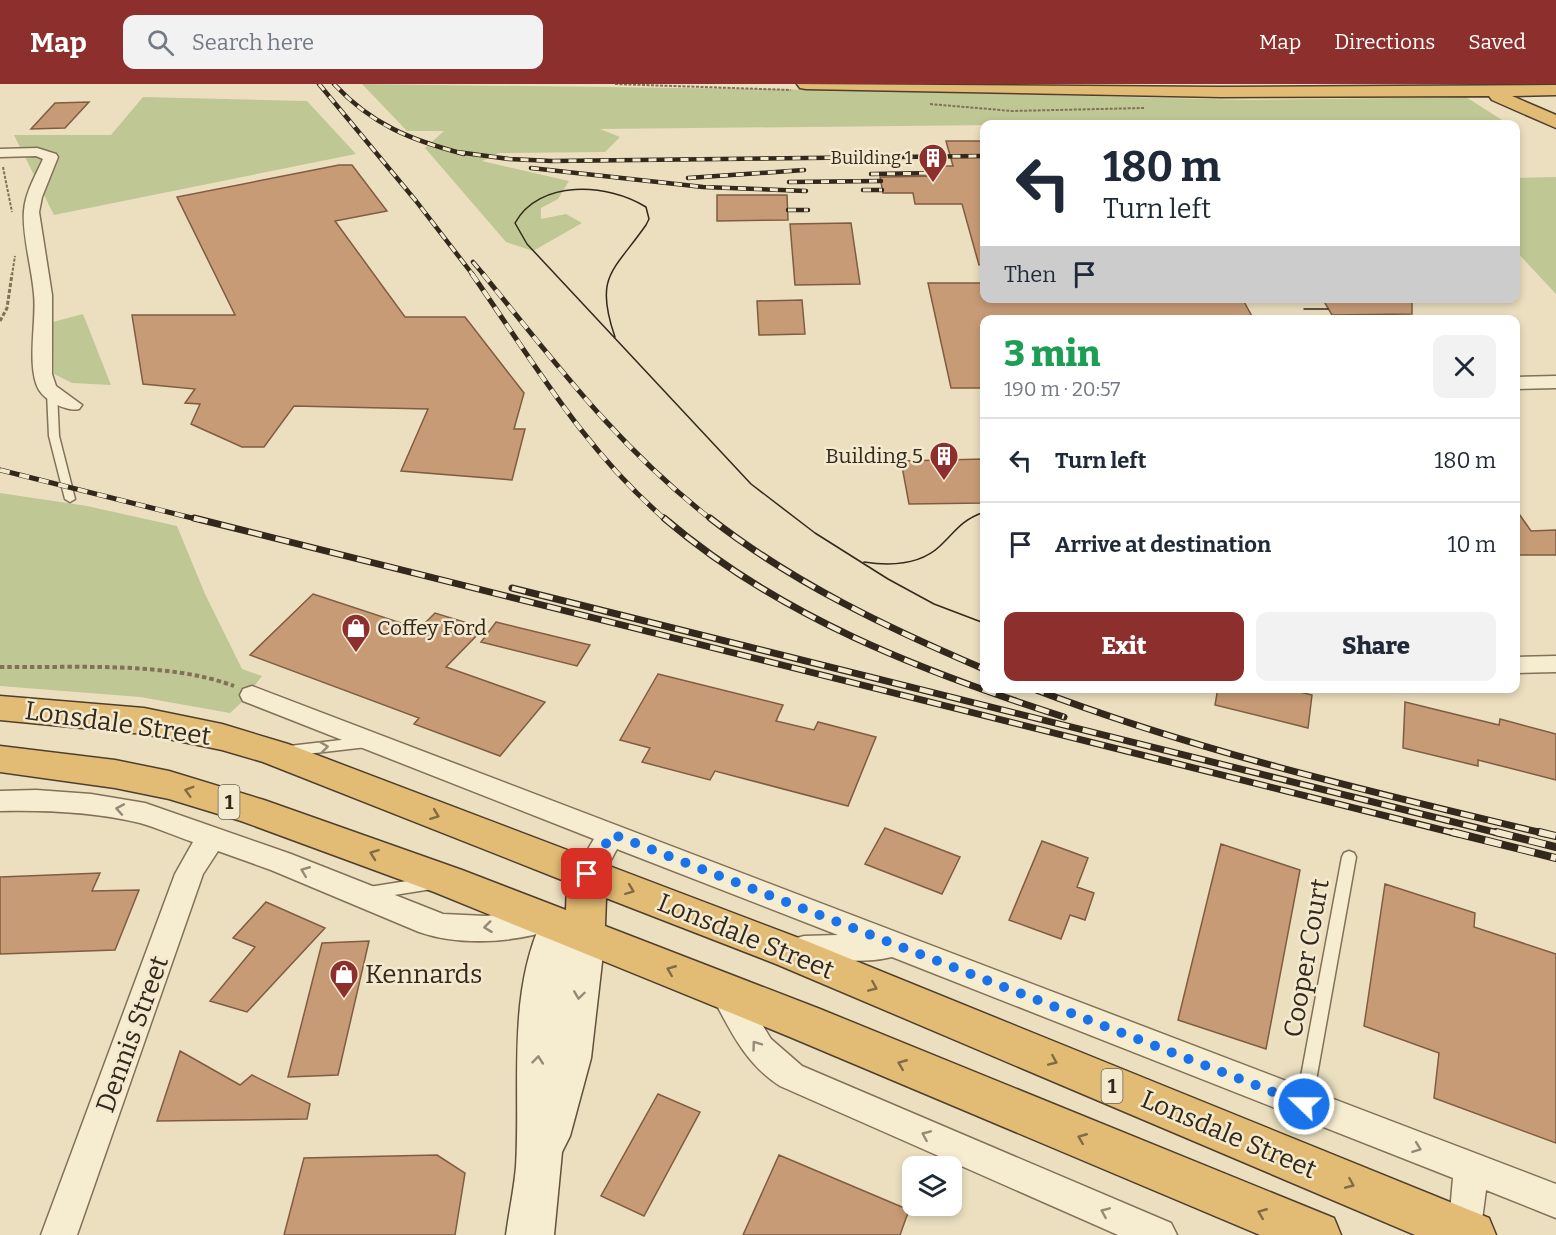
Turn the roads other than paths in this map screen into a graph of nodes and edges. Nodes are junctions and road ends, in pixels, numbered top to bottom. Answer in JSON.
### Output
{"nodes":[{"id":1,"x":806,"y":84,"type":"edge"},
{"id":2,"x":1519,"y":87,"type":"edge"},
{"id":3,"x":1553,"y":89,"type":"edge"},
{"id":4,"x":1481,"y":91,"type":"junction"},
{"id":5,"x":1556,"y":115,"type":"edge"},
{"id":6,"x":1556,"y":122,"type":"edge"},
{"id":7,"x":0,"y":159,"type":"edge"},
{"id":8,"x":1556,"y":382,"type":"edge"},
{"id":9,"x":1520,"y":383,"type":"edge"},
{"id":10,"x":51,"y":392,"type":"junction"},
{"id":11,"x":72,"y":405,"type":"dead end"},
{"id":12,"x":70,"y":499,"type":"dead end"},
{"id":13,"x":1556,"y":664,"type":"edge"},
{"id":14,"x":1520,"y":665,"type":"edge"},
{"id":15,"x":244,"y":691,"type":"road end"},
{"id":16,"x":0,"y":708,"type":"edge"},
{"id":17,"x":372,"y":742,"type":"junction"},
{"id":18,"x":275,"y":753,"type":"junction"},
{"id":19,"x":0,"y":759,"type":"edge"},
{"id":20,"x":0,"y":801,"type":"edge"},
{"id":21,"x":612,"y":834,"type":"junction"},
{"id":22,"x":213,"y":837,"type":"junction"},
{"id":23,"x":1349,"y":857,"type":"dead end"},
{"id":24,"x":587,"y":874,"type":"junction"},
{"id":25,"x":448,"y":881,"type":"junction"},
{"id":26,"x":362,"y":894,"type":"junction"},
{"id":27,"x":564,"y":927,"type":"junction"},
{"id":28,"x":894,"y":944,"type":"junction"},
{"id":29,"x":790,"y":952,"type":"junction"},
{"id":30,"x":725,"y":991,"type":"junction"},
{"id":31,"x":1304,"y":1104,"type":"junction"},
{"id":32,"x":1471,"y":1169,"type":"junction"},
{"id":33,"x":1556,"y":1201,"type":"edge"},
{"id":34,"x":1467,"y":1234,"type":"edge"},
{"id":35,"x":59,"y":1235,"type":"edge"},
{"id":36,"x":530,"y":1235,"type":"edge"},
{"id":37,"x":1159,"y":1235,"type":"edge"},
{"id":38,"x":1317,"y":1235,"type":"edge"}],
"edges":[{"from":1,"to":4,"type":"highway"},
{"from":2,"to":3,"type":"highway"},
{"from":2,"to":4,"type":"highway"},
{"from":2,"to":5,"type":"highway"},
{"from":4,"to":6,"type":"highway"},
{"from":7,"to":10,"type":"street"},
{"from":8,"to":9,"type":"street"},
{"from":10,"to":11,"type":"street"},
{"from":10,"to":12,"type":"lane"},
{"from":13,"to":14,"type":"street"},
{"from":15,"to":17,"type":"street","name":"Lonsdale Street"},
{"from":16,"to":18,"type":"highway","name":"Lonsdale Street","number":"1"},
{"from":18,"to":17,"type":"lane","one_way":true},
{"from":17,"to":21,"type":"street","name":"Lonsdale Street"},
{"from":18,"to":24,"type":"highway","name":"Lonsdale Street","number":"1","one_way":true},
{"from":25,"to":19,"type":"highway","number":"1","one_way":true},
{"from":22,"to":20,"type":"street","one_way":true},
{"from":21,"to":24,"type":"street"},
{"from":21,"to":28,"type":"street","name":"Lonsdale Street"},
{"from":26,"to":22,"type":"street","one_way":true},
{"from":22,"to":35,"type":"street","name":"Dennis Street"},
{"from":23,"to":31,"type":"lane","name":"Cooper Court"},
{"from":24,"to":27,"type":"highway"},
{"from":24,"to":29,"type":"highway","name":"Lonsdale Street","number":"1","one_way":true},
{"from":25,"to":26,"type":"lane"},
{"from":25,"to":27,"type":"highway","number":"1"},
{"from":27,"to":26,"type":"street","one_way":true},
{"from":30,"to":27,"type":"highway","number":"1","one_way":true},
{"from":27,"to":36,"type":"main road"},
{"from":28,"to":29,"type":"street"},
{"from":28,"to":31,"type":"street","name":"Lonsdale Street"},
{"from":29,"to":34,"type":"highway","name":"Lonsdale Street","number":"1","one_way":true},
{"from":37,"to":30,"type":"street","one_way":true},
{"from":38,"to":30,"type":"highway","number":"1","one_way":true},
{"from":31,"to":32,"type":"street","name":"Lonsdale Street","one_way":true},
{"from":32,"to":33,"type":"street","name":"Lonsdale Street"},
{"from":32,"to":34,"type":"street"}]}
